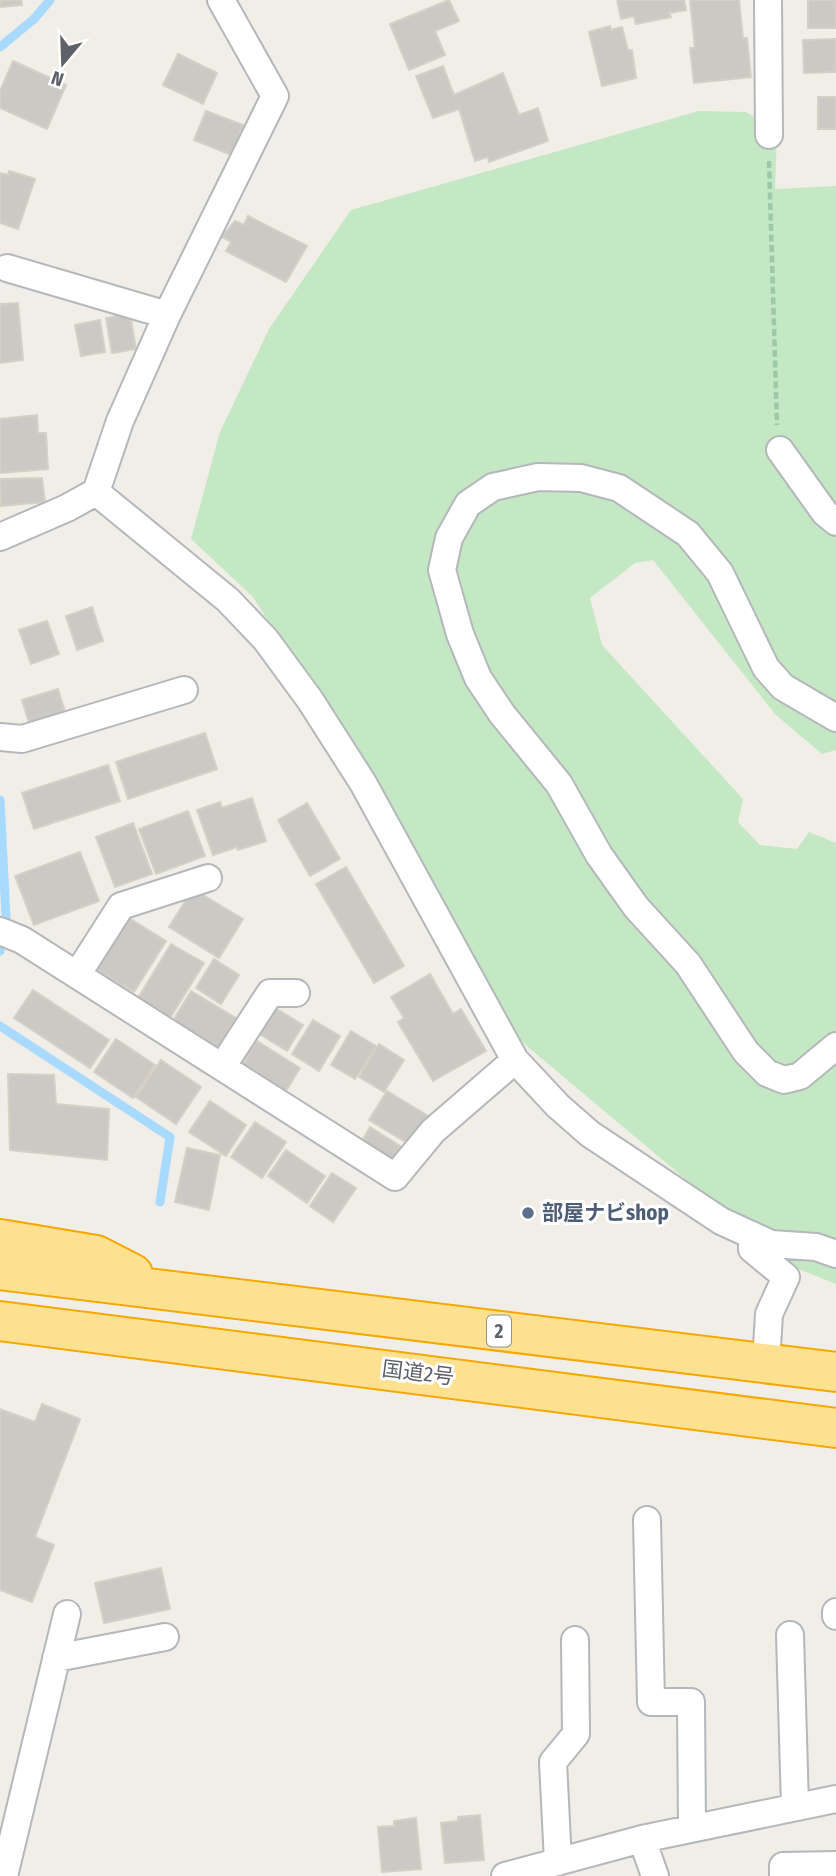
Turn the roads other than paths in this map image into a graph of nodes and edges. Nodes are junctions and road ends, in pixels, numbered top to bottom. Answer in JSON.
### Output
{"nodes":[{"id":1,"x":220,"y":0,"type":"edge"},
{"id":2,"x":768,"y":0,"type":"edge"},
{"id":3,"x":769,"y":135,"type":"road end"},
{"id":4,"x":6,"y":268,"type":"dead end"},
{"id":5,"x":167,"y":315,"type":"junction"},
{"id":6,"x":779,"y":450,"type":"road end"},
{"id":7,"x":96,"y":492,"type":"junction"},
{"id":8,"x":836,"y":522,"type":"edge"},
{"id":9,"x":0,"y":537,"type":"edge"},
{"id":10,"x":184,"y":690,"type":"dead end"},
{"id":11,"x":836,"y":718,"type":"edge"},
{"id":12,"x":2,"y":738,"type":"edge"},
{"id":13,"x":208,"y":878,"type":"dead end"},
{"id":14,"x":5,"y":933,"type":"edge"},
{"id":15,"x":77,"y":975,"type":"junction"},
{"id":16,"x":296,"y":993,"type":"dead end"},
{"id":17,"x":836,"y":1046,"type":"edge"},
{"id":18,"x":515,"y":1060,"type":"junction"},
{"id":19,"x":222,"y":1067,"type":"junction"},
{"id":20,"x":752,"y":1235,"type":"junction"},
{"id":21,"x":0,"y":1239,"type":"edge"},
{"id":22,"x":836,"y":1254,"type":"edge"},
{"id":23,"x":0,"y":1270,"type":"edge"},
{"id":24,"x":163,"y":1290,"type":"junction"},
{"id":25,"x":0,"y":1321,"type":"edge"},
{"id":26,"x":0,"y":1346,"type":"edge"},
{"id":27,"x":766,"y":1363,"type":"junction"},
{"id":28,"x":836,"y":1372,"type":"edge"},
{"id":29,"x":511,"y":1385,"type":"junction"},
{"id":30,"x":836,"y":1428,"type":"edge"},
{"id":31,"x":646,"y":1520,"type":"dead end"},
{"id":32,"x":66,"y":1614,"type":"dead end"},
{"id":33,"x":790,"y":1635,"type":"dead end"},
{"id":34,"x":165,"y":1637,"type":"dead end"},
{"id":35,"x":575,"y":1640,"type":"dead end"},
{"id":36,"x":56,"y":1658,"type":"junction"},
{"id":37,"x":836,"y":1799,"type":"edge"},
{"id":38,"x":795,"y":1806,"type":"junction"},
{"id":39,"x":692,"y":1828,"type":"junction"},
{"id":40,"x":642,"y":1839,"type":"junction"},
{"id":41,"x":558,"y":1862,"type":"junction"},
{"id":42,"x":836,"y":1865,"type":"edge"},
{"id":43,"x":4,"y":1876,"type":"edge"},
{"id":44,"x":505,"y":1876,"type":"edge"},
{"id":45,"x":656,"y":1876,"type":"edge"},
{"id":46,"x":783,"y":1876,"type":"edge"}],
"edges":[{"from":1,"to":5,"type":"street"},
{"from":2,"to":3,"type":"street"},
{"from":4,"to":5,"type":"street"},
{"from":5,"to":7,"type":"street"},
{"from":6,"to":8,"type":"street"},
{"from":7,"to":9,"type":"street"},
{"from":7,"to":18,"type":"street"},
{"from":10,"to":12,"type":"street"},
{"from":11,"to":17,"type":"street"},
{"from":13,"to":15,"type":"street"},
{"from":14,"to":15,"type":"street"},
{"from":15,"to":19,"type":"street"},
{"from":16,"to":19,"type":"street"},
{"from":18,"to":19,"type":"street"},
{"from":18,"to":20,"type":"street"},
{"from":20,"to":22,"type":"street"},
{"from":20,"to":27,"type":"street"},
{"from":21,"to":24,"type":"highway"},
{"from":23,"to":24,"type":"highway","number":"2"},
{"from":24,"to":27,"type":"highway","number":"2"},
{"from":25,"to":29,"type":"highway","name":"国道2号"},
{"from":26,"to":29,"type":"highway"},
{"from":27,"to":28,"type":"highway","number":"2"},
{"from":29,"to":30,"type":"highway","name":"国道2号"},
{"from":31,"to":39,"type":"street"},
{"from":32,"to":36,"type":"street"},
{"from":33,"to":38,"type":"street"},
{"from":34,"to":36,"type":"street"},
{"from":35,"to":41,"type":"street"},
{"from":36,"to":43,"type":"street"},
{"from":37,"to":38,"type":"street"},
{"from":38,"to":39,"type":"street"},
{"from":39,"to":40,"type":"street"},
{"from":40,"to":41,"type":"street"},
{"from":40,"to":45,"type":"street"},
{"from":41,"to":44,"type":"street"},
{"from":42,"to":46,"type":"street"}]}
